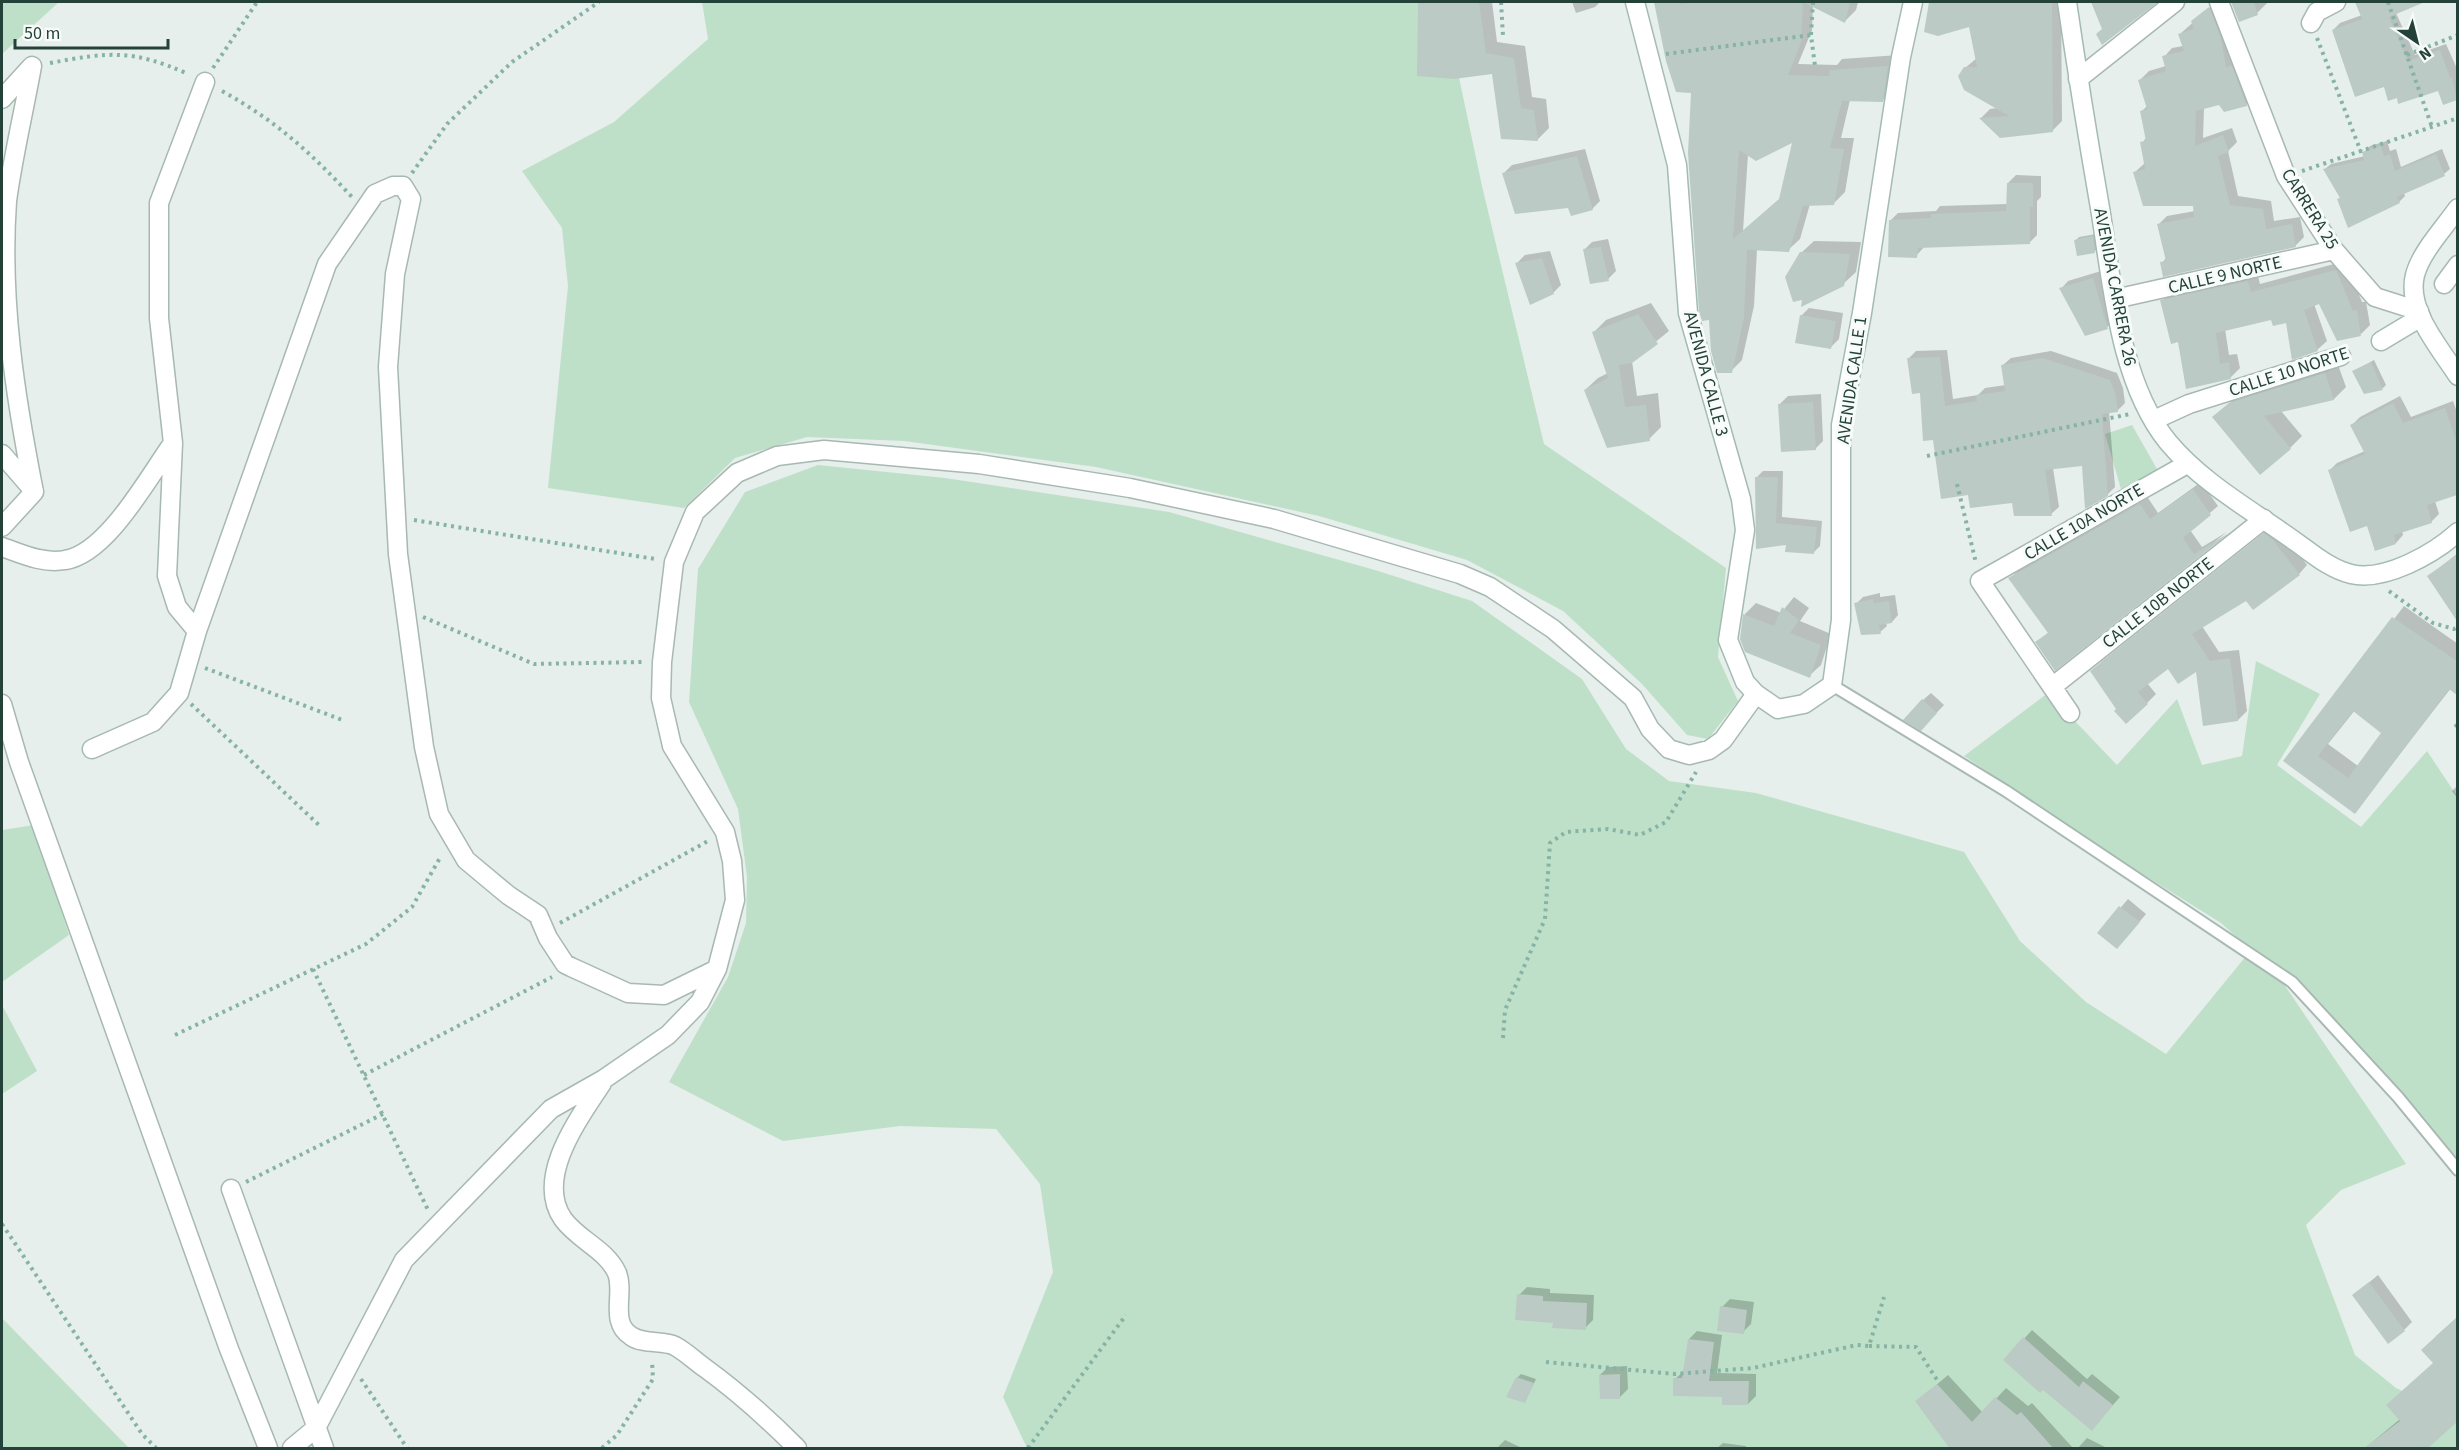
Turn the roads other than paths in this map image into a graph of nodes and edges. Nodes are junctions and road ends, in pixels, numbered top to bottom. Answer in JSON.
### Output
{"nodes":[{"id":1,"x":1635,"y":2,"type":"edge"},
{"id":2,"x":1913,"y":2,"type":"edge"},
{"id":3,"x":2067,"y":2,"type":"edge"},
{"id":4,"x":2175,"y":2,"type":"edge"},
{"id":5,"x":2219,"y":2,"type":"edge"},
{"id":6,"x":2336,"y":2,"type":"edge"},
{"id":7,"x":2311,"y":23,"type":"road end"},
{"id":8,"x":2078,"y":79,"type":"junction"},
{"id":9,"x":205,"y":82,"type":"road end"},
{"id":10,"x":2,"y":99,"type":"edge"},
{"id":11,"x":2457,"y":208,"type":"edge"},
{"id":12,"x":2334,"y":250,"type":"junction"},
{"id":13,"x":2457,"y":265,"type":"edge"},
{"id":14,"x":2444,"y":284,"type":"dead end"},
{"id":15,"x":2115,"y":299,"type":"junction"},
{"id":16,"x":2420,"y":314,"type":"junction"},
{"id":17,"x":2381,"y":341,"type":"dead end"},
{"id":18,"x":2341,"y":356,"type":"dead end"},
{"id":19,"x":2457,"y":376,"type":"edge"},
{"id":20,"x":2152,"y":415,"type":"junction"},
{"id":21,"x":173,"y":443,"type":"junction"},
{"id":22,"x":2,"y":453,"type":"edge"},
{"id":23,"x":2187,"y":464,"type":"junction"},
{"id":24,"x":34,"y":492,"type":"junction"},
{"id":25,"x":2264,"y":519,"type":"junction"},
{"id":26,"x":2,"y":526,"type":"edge"},
{"id":27,"x":2457,"y":532,"type":"edge"},
{"id":28,"x":2,"y":548,"type":"edge"},
{"id":29,"x":197,"y":631,"type":"junction"},
{"id":30,"x":1832,"y":685,"type":"junction"},
{"id":31,"x":2052,"y":687,"type":"junction"},
{"id":32,"x":1756,"y":694,"type":"junction"},
{"id":33,"x":2,"y":704,"type":"edge"},
{"id":34,"x":2070,"y":713,"type":"dead end"},
{"id":35,"x":92,"y":749,"type":"dead end"},
{"id":36,"x":717,"y":969,"type":"junction"},
{"id":37,"x":604,"y":1078,"type":"junction"},
{"id":38,"x":2457,"y":1170,"type":"edge"},
{"id":39,"x":231,"y":1190,"type":"road end"},
{"id":40,"x":316,"y":1428,"type":"junction"},
{"id":41,"x":268,"y":1449,"type":"edge"},
{"id":42,"x":292,"y":1449,"type":"edge"},
{"id":43,"x":324,"y":1449,"type":"edge"},
{"id":44,"x":797,"y":1449,"type":"edge"}],
"edges":[{"from":1,"to":32,"type":"street","name":"AVENIDA CALLE 3"},
{"from":2,"to":30,"type":"street","name":"AVENIDA CALLE 1"},
{"from":3,"to":8,"type":"street","name":"AVENIDA CARRERA 26"},
{"from":4,"to":8,"type":"street"},
{"from":5,"to":12,"type":"street","name":"CARRERA 25"},
{"from":6,"to":7,"type":"street"},
{"from":8,"to":15,"type":"street","name":"AVENIDA CARRERA 26"},
{"from":9,"to":21,"type":"street"},
{"from":10,"to":24,"type":"street"},
{"from":11,"to":16,"type":"street"},
{"from":12,"to":15,"type":"street","name":"CALLE 9 NORTE"},
{"from":12,"to":16,"type":"street","name":"CARRERA 25"},
{"from":13,"to":14,"type":"street"},
{"from":15,"to":20,"type":"street","name":"AVENIDA CARRERA 26"},
{"from":16,"to":17,"type":"street"},
{"from":16,"to":19,"type":"street"},
{"from":18,"to":20,"type":"street","name":"CALLE 10 NORTE"},
{"from":20,"to":23,"type":"street","name":"AVENIDA CARRERA 26"},
{"from":21,"to":28,"type":"street"},
{"from":21,"to":29,"type":"street"},
{"from":22,"to":24,"type":"street"},
{"from":23,"to":25,"type":"street","name":"AVENIDA CARRERA 26"},
{"from":23,"to":31,"type":"street","name":"CALLE 10A NORTE"},
{"from":24,"to":26,"type":"street"},
{"from":25,"to":27,"type":"street","name":"AVENIDA CARRERA 26"},
{"from":25,"to":31,"type":"street","name":"CALLE 10B NORTE"},
{"from":29,"to":35,"type":"street"},
{"from":29,"to":36,"type":"street"},
{"from":30,"to":32,"type":"street"},
{"from":30,"to":38,"type":"lane"},
{"from":31,"to":34,"type":"street"},
{"from":32,"to":36,"type":"street"},
{"from":33,"to":41,"type":"street"},
{"from":36,"to":37,"type":"street"},
{"from":37,"to":40,"type":"street"},
{"from":37,"to":44,"type":"street"},
{"from":39,"to":40,"type":"street"},
{"from":40,"to":42,"type":"street"},
{"from":40,"to":43,"type":"street"}]}
